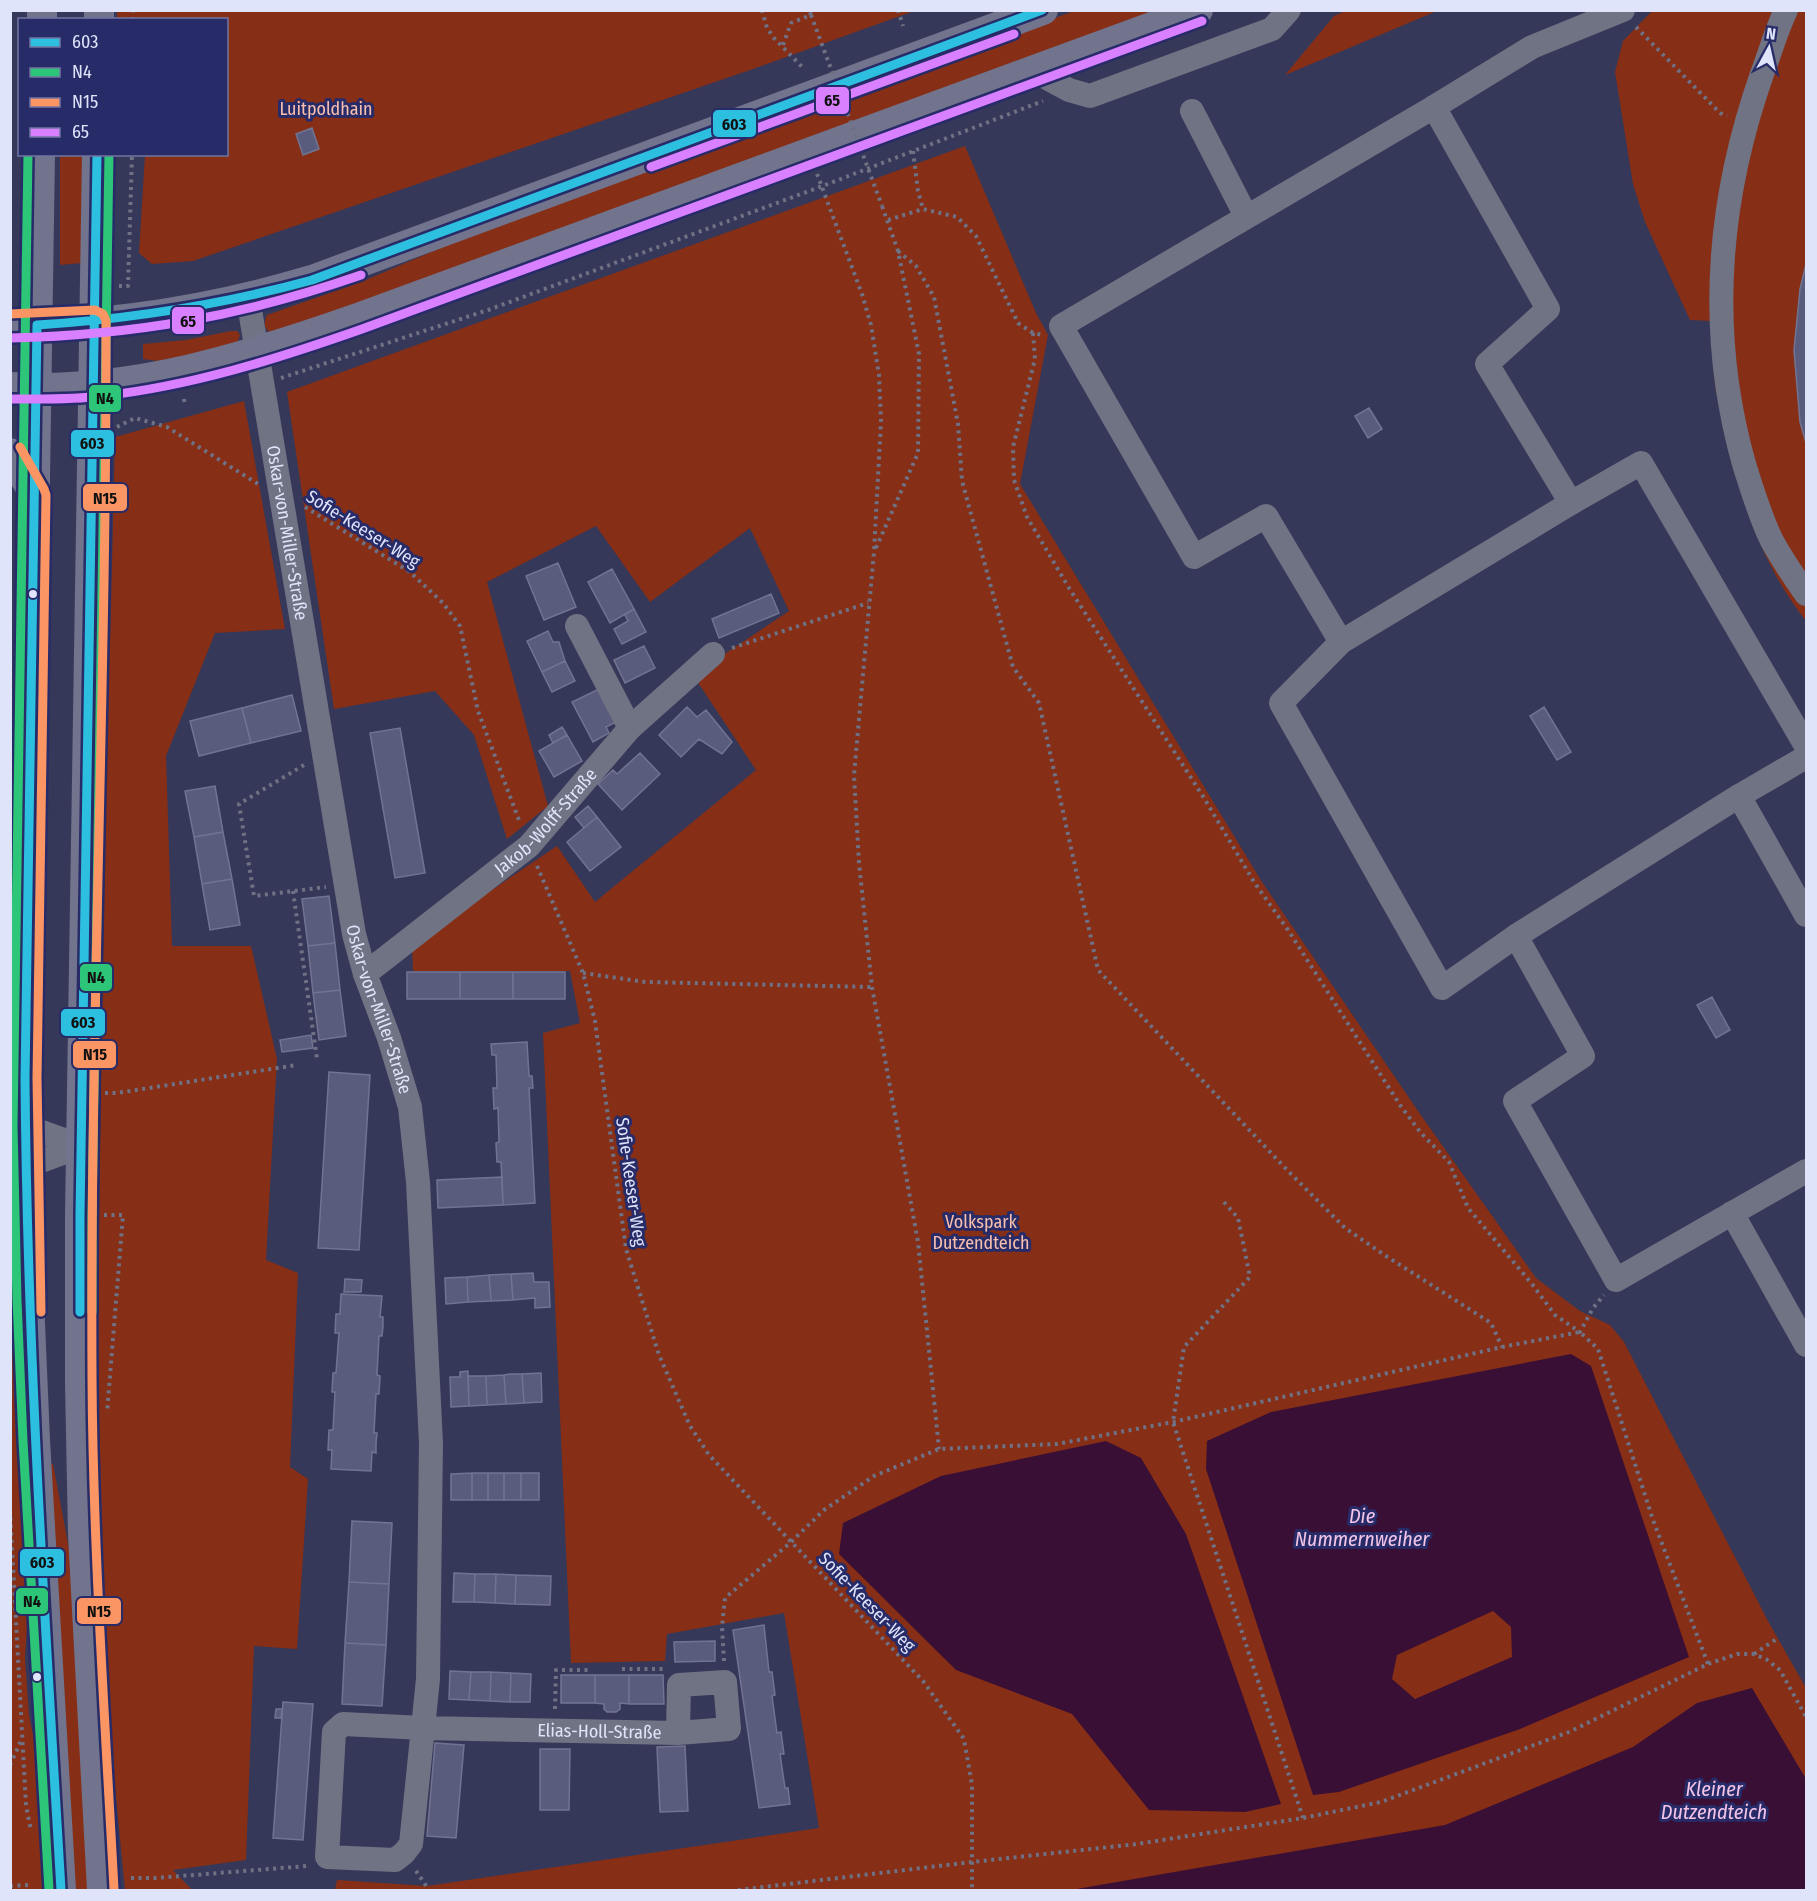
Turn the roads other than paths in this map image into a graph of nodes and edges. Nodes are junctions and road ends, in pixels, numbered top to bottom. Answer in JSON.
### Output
{"nodes":[{"id":1,"x":1043,"y":10,"type":"edge"},
{"id":2,"x":1198,"y":10,"type":"edge"},
{"id":3,"x":1289,"y":10,"type":"edge"},
{"id":4,"x":1786,"y":10,"type":"edge"},
{"id":5,"x":1622,"y":11,"type":"edge"},
{"id":6,"x":1034,"y":71,"type":"junction"},
{"id":7,"x":1434,"y":107,"type":"junction"},
{"id":8,"x":1192,"y":111,"type":"dead end"},
{"id":9,"x":40,"y":156,"type":"edge"},
{"id":10,"x":97,"y":156,"type":"edge"},
{"id":11,"x":1246,"y":216,"type":"junction"},
{"id":12,"x":248,"y":298,"type":"junction"},
{"id":13,"x":94,"y":322,"type":"junction"},
{"id":14,"x":24,"y":325,"type":"edge"},
{"id":15,"x":258,"y":352,"type":"junction"},
{"id":16,"x":94,"y":385,"type":"junction"},
{"id":17,"x":23,"y":388,"type":"edge"},
{"id":18,"x":10,"y":453,"type":"edge"},
{"id":19,"x":34,"y":495,"type":"junction"},
{"id":20,"x":1571,"y":503,"type":"junction"},
{"id":21,"x":1806,"y":594,"type":"edge"},
{"id":22,"x":577,"y":626,"type":"dead end"},
{"id":23,"x":1341,"y":642,"type":"junction"},
{"id":24,"x":713,"y":654,"type":"road end"},
{"id":25,"x":630,"y":728,"type":"junction"},
{"id":26,"x":1806,"y":746,"type":"edge"},
{"id":27,"x":1806,"y":757,"type":"edge"},
{"id":28,"x":1739,"y":796,"type":"junction"},
{"id":29,"x":1806,"y":915,"type":"edge"},
{"id":30,"x":1516,"y":936,"type":"junction"},
{"id":31,"x":365,"y":974,"type":"junction"},
{"id":32,"x":18,"y":1127,"type":"edge"},
{"id":33,"x":81,"y":1146,"type":"junction"},
{"id":34,"x":18,"y":1168,"type":"edge"},
{"id":35,"x":1806,"y":1171,"type":"edge"},
{"id":36,"x":1732,"y":1213,"type":"junction"},
{"id":37,"x":1806,"y":1345,"type":"edge"},
{"id":38,"x":423,"y":1728,"type":"junction"},
{"id":39,"x":678,"y":1733,"type":"junction"},
{"id":40,"x":327,"y":1857,"type":"joint"},
{"id":41,"x":61,"y":1890,"type":"edge"},
{"id":42,"x":102,"y":1890,"type":"edge"}],
"edges":[{"from":1,"to":12,"type":"main road"},
{"from":2,"to":6,"type":"main road"},
{"from":3,"to":6,"type":"street"},
{"from":4,"to":21,"type":"street"},
{"from":5,"to":7,"type":"street"},
{"from":6,"to":15,"type":"main road"},
{"from":7,"to":11,"type":"street"},
{"from":7,"to":20,"type":"street"},
{"from":8,"to":11,"type":"street"},
{"from":9,"to":14,"type":"main road"},
{"from":10,"to":13,"type":"main road"},
{"from":11,"to":23,"type":"street"},
{"from":12,"to":13,"type":"main road"},
{"from":12,"to":15,"type":"street","name":"Oskar-von-Miller-Straße"},
{"from":13,"to":14,"type":"main road"},
{"from":13,"to":16,"type":"main road"},
{"from":14,"to":17,"type":"main road"},
{"from":15,"to":16,"type":"main road"},
{"from":15,"to":31,"type":"street","name":"Oskar-von-Miller-Straße"},
{"from":16,"to":17,"type":"main road"},
{"from":16,"to":33,"type":"main road"},
{"from":17,"to":19,"type":"main road"},
{"from":18,"to":19,"type":"main road"},
{"from":19,"to":32,"type":"main road"},
{"from":20,"to":23,"type":"street"},
{"from":20,"to":26,"type":"street"},
{"from":22,"to":25,"type":"street"},
{"from":23,"to":30,"type":"street"},
{"from":24,"to":25,"type":"street","name":"Jakob-Wolff-Straße"},
{"from":25,"to":31,"type":"street","name":"Jakob-Wolff-Straße"},
{"from":27,"to":28,"type":"street"},
{"from":28,"to":29,"type":"street"},
{"from":28,"to":30,"type":"street"},
{"from":30,"to":36,"type":"street"},
{"from":31,"to":38,"type":"street","name":"Oskar-von-Miller-Straße"},
{"from":32,"to":33,"type":"street"},
{"from":32,"to":34,"type":"main road"},
{"from":33,"to":34,"type":"street"},
{"from":33,"to":42,"type":"main road"},
{"from":34,"to":41,"type":"main road"},
{"from":35,"to":36,"type":"street"},
{"from":36,"to":37,"type":"street"},
{"from":38,"to":39,"type":"street","name":"Elias-Holl-Straße"},
{"from":38,"to":40,"type":"street","name":"Oskar-von-Miller-Straße"},
{"from":38,"to":40,"type":"street","name":"Elias-Holl-Straße"},
{"from":39,"to":39,"type":"street","name":"Elias-Holl-Straße"}]}
